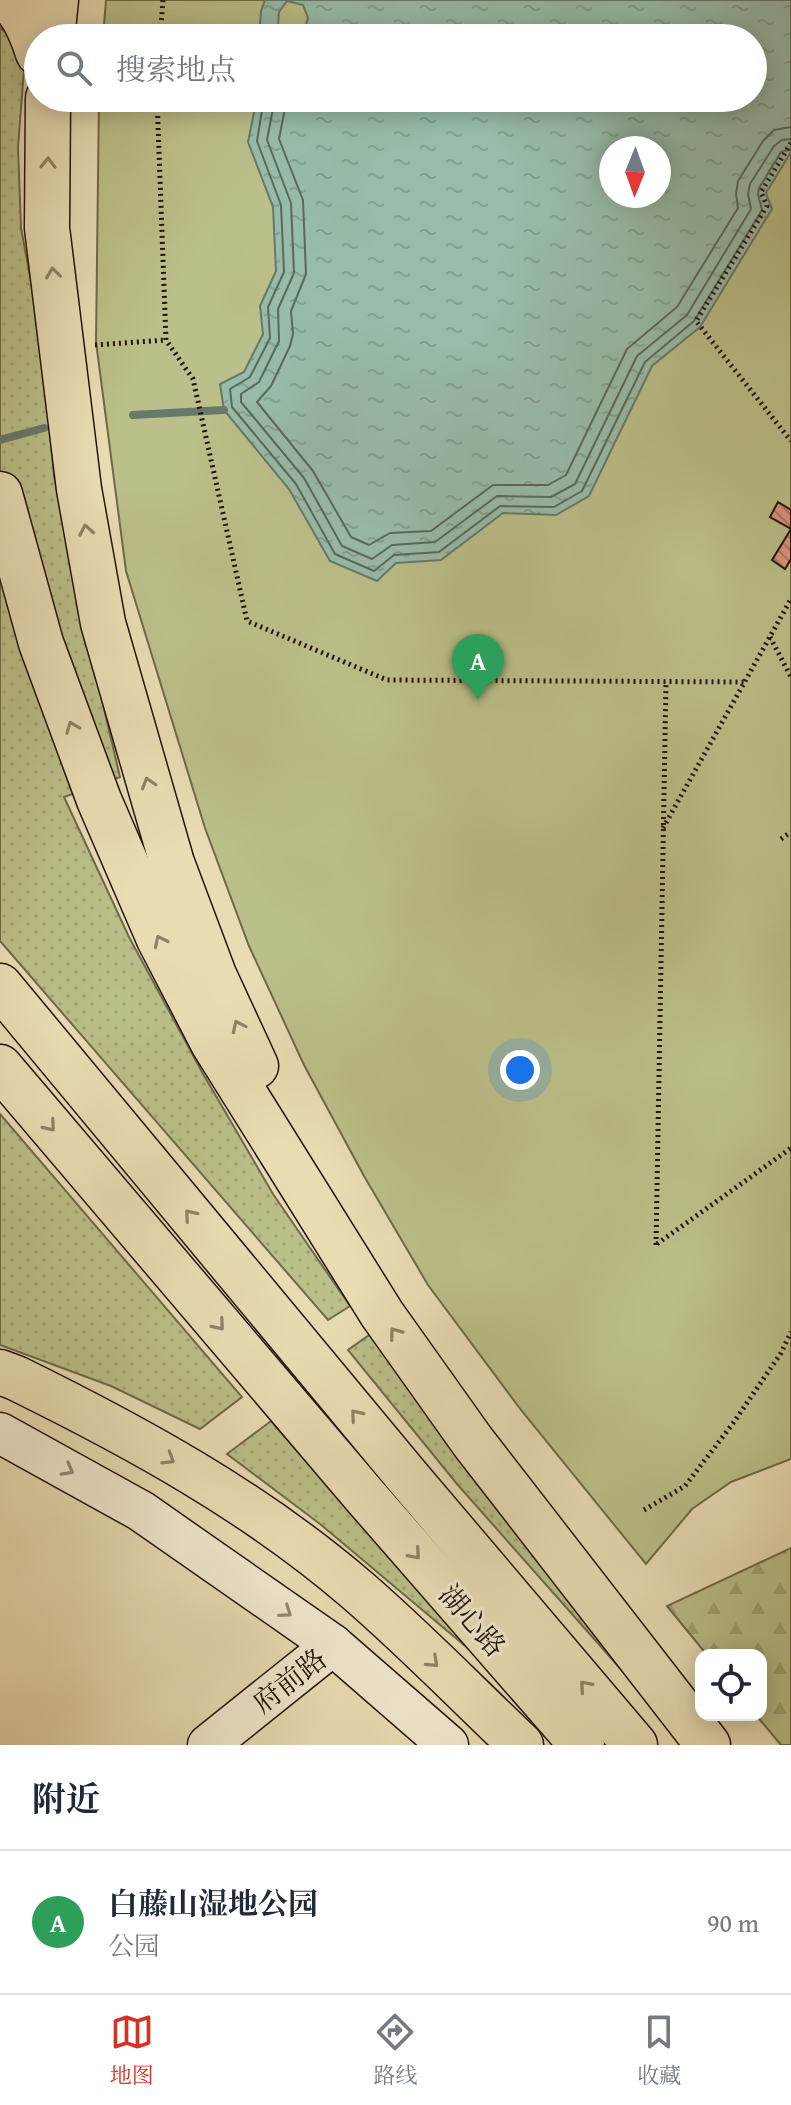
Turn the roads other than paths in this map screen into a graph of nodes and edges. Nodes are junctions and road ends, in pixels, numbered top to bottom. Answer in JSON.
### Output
{"nodes":[{"id":1,"x":8,"y":0,"type":"edge"},
{"id":2,"x":56,"y":0,"type":"edge"},
{"id":3,"x":26,"y":24,"type":"edge"},
{"id":4,"x":53,"y":24,"type":"edge"},
{"id":5,"x":48,"y":112,"type":"edge"},
{"id":6,"x":0,"y":494,"type":"edge"},
{"id":7,"x":0,"y":986,"type":"edge"},
{"id":8,"x":0,"y":1067,"type":"edge"},
{"id":9,"x":341,"y":1250,"type":"junction"},
{"id":10,"x":5,"y":1373,"type":"edge"},
{"id":11,"x":0,"y":1433,"type":"edge"},
{"id":12,"x":333,"y":1645,"type":"junction"},
{"id":13,"x":208,"y":1745,"type":"edge"},
{"id":14,"x":448,"y":1745,"type":"edge"},
{"id":15,"x":521,"y":1745,"type":"edge"},
{"id":16,"x":582,"y":1745,"type":"edge"},
{"id":17,"x":635,"y":1745,"type":"edge"},
{"id":18,"x":708,"y":1745,"type":"edge"}],
"edges":[{"from":1,"to":3,"type":"main road"},
{"from":2,"to":4,"type":"main road"},
{"from":9,"to":5,"type":"main road","one_way":true},
{"from":9,"to":6,"type":"main road","one_way":true},
{"from":17,"to":7,"type":"main road","one_way":true},
{"from":8,"to":16,"type":"main road","name":"湖心路","one_way":true},
{"from":18,"to":9,"type":"main road","one_way":true},
{"from":10,"to":15,"type":"main road","one_way":true},
{"from":11,"to":12,"type":"street","one_way":true},
{"from":12,"to":13,"type":"street","name":"府前路"},
{"from":12,"to":14,"type":"street"}]}
